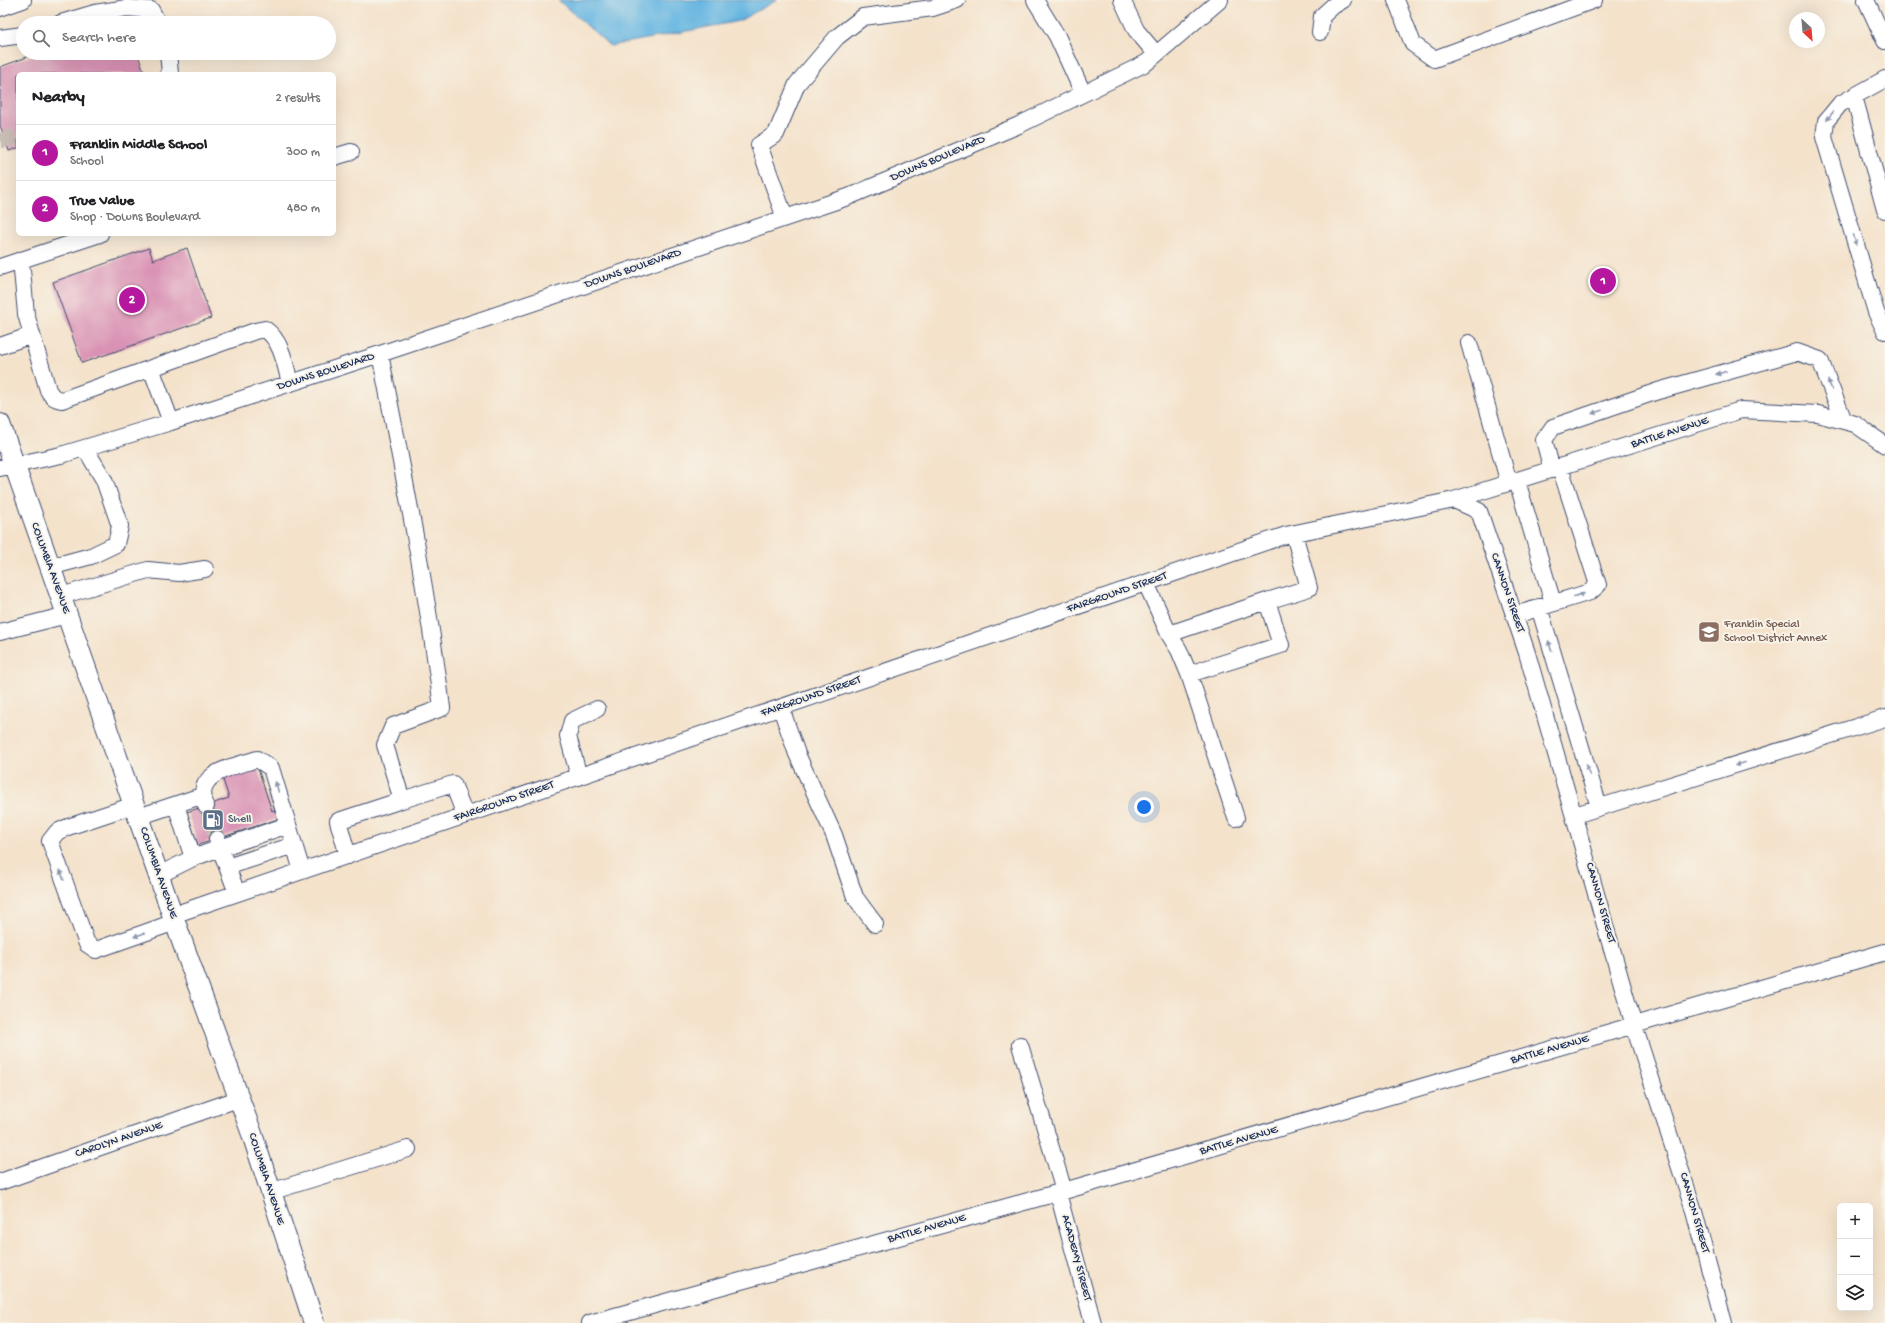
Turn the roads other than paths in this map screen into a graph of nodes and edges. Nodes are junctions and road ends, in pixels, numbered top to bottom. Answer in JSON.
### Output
{"nodes":[{"id":1,"x":23,"y":0,"type":"edge"},
{"id":2,"x":957,"y":0,"type":"edge"},
{"id":3,"x":1035,"y":0,"type":"edge"},
{"id":4,"x":1122,"y":0,"type":"edge"},
{"id":5,"x":1220,"y":0,"type":"edge"},
{"id":6,"x":1343,"y":0,"type":"edge"},
{"id":7,"x":1396,"y":0,"type":"edge"},
{"id":8,"x":1594,"y":0,"type":"edge"},
{"id":9,"x":1866,"y":0,"type":"edge"},
{"id":10,"x":0,"y":8,"type":"edge"},
{"id":11,"x":85,"y":16,"type":"edge"},
{"id":12,"x":154,"y":16,"type":"edge"},
{"id":13,"x":1320,"y":32,"type":"dead end"},
{"id":14,"x":16,"y":36,"type":"edge"},
{"id":15,"x":0,"y":38,"type":"edge"},
{"id":16,"x":1885,"y":41,"type":"edge"},
{"id":17,"x":1156,"y":54,"type":"junction"},
{"id":18,"x":169,"y":60,"type":"edge"},
{"id":19,"x":170,"y":72,"type":"edge"},
{"id":20,"x":1885,"y":79,"type":"edge"},
{"id":21,"x":1083,"y":94,"type":"junction"},
{"id":22,"x":1854,"y":96,"type":"junction"},
{"id":23,"x":351,"y":152,"type":"dead end"},
{"id":24,"x":336,"y":156,"type":"edge"},
{"id":25,"x":1885,"y":210,"type":"edge"},
{"id":26,"x":785,"y":218,"type":"junction"},
{"id":27,"x":94,"y":236,"type":"edge"},
{"id":28,"x":19,"y":261,"type":"junction"},
{"id":29,"x":0,"y":267,"type":"edge"},
{"id":30,"x":1885,"y":331,"type":"edge"},
{"id":31,"x":32,"y":335,"type":"junction"},
{"id":32,"x":1469,"y":343,"type":"dead end"},
{"id":33,"x":0,"y":346,"type":"edge"},
{"id":34,"x":380,"y":354,"type":"junction"},
{"id":35,"x":151,"y":368,"type":"junction"},
{"id":36,"x":290,"y":383,"type":"junction"},
{"id":37,"x":1844,"y":421,"type":"junction"},
{"id":38,"x":171,"y":422,"type":"junction"},
{"id":39,"x":0,"y":424,"type":"edge"},
{"id":40,"x":1885,"y":445,"type":"edge"},
{"id":41,"x":85,"y":448,"type":"junction"},
{"id":42,"x":7,"y":467,"type":"edge"},
{"id":43,"x":1556,"y":468,"type":"junction"},
{"id":44,"x":1513,"y":482,"type":"junction"},
{"id":45,"x":1454,"y":500,"type":"junction"},
{"id":46,"x":1294,"y":534,"type":"junction"},
{"id":47,"x":50,"y":567,"type":"junction"},
{"id":48,"x":205,"y":570,"type":"dead end"},
{"id":49,"x":1146,"y":583,"type":"junction"},
{"id":50,"x":61,"y":596,"type":"junction"},
{"id":51,"x":1267,"y":601,"type":"junction"},
{"id":52,"x":1546,"y":605,"type":"junction"},
{"id":53,"x":67,"y":615,"type":"junction"},
{"id":54,"x":1515,"y":616,"type":"junction"},
{"id":55,"x":0,"y":632,"type":"edge"},
{"id":56,"x":1169,"y":634,"type":"junction"},
{"id":57,"x":1189,"y":674,"type":"junction"},
{"id":58,"x":781,"y":708,"type":"junction"},
{"id":59,"x":597,"y":709,"type":"dead end"},
{"id":60,"x":1885,"y":718,"type":"edge"},
{"id":61,"x":579,"y":776,"type":"junction"},
{"id":62,"x":402,"y":800,"type":"junction"},
{"id":63,"x":176,"y":805,"type":"junction"},
{"id":64,"x":1599,"y":807,"type":"junction"},
{"id":65,"x":136,"y":811,"type":"junction"},
{"id":66,"x":465,"y":815,"type":"junction"},
{"id":67,"x":1575,"y":815,"type":"junction"},
{"id":68,"x":1236,"y":818,"type":"dead end"},
{"id":69,"x":288,"y":825,"type":"junction"},
{"id":70,"x":219,"y":844,"type":"junction"},
{"id":71,"x":294,"y":845,"type":"junction"},
{"id":72,"x":348,"y":856,"type":"junction"},
{"id":73,"x":193,"y":858,"type":"junction"},
{"id":74,"x":227,"y":867,"type":"junction"},
{"id":75,"x":302,"y":871,"type":"junction"},
{"id":76,"x":159,"y":875,"type":"junction"},
{"id":77,"x":237,"y":894,"type":"junction"},
{"id":78,"x":174,"y":919,"type":"junction"},
{"id":79,"x":875,"y":924,"type":"dead end"},
{"id":80,"x":1885,"y":952,"type":"edge"},
{"id":81,"x":1634,"y":1026,"type":"junction"},
{"id":82,"x":1020,"y":1045,"type":"dead end"},
{"id":83,"x":238,"y":1099,"type":"junction"},
{"id":84,"x":408,"y":1149,"type":"dead end"},
{"id":85,"x":0,"y":1182,"type":"edge"},
{"id":86,"x":270,"y":1192,"type":"junction"},
{"id":87,"x":1061,"y":1192,"type":"junction"},
{"id":88,"x":314,"y":1323,"type":"edge"},
{"id":89,"x":590,"y":1323,"type":"edge"},
{"id":90,"x":1093,"y":1323,"type":"edge"},
{"id":91,"x":1724,"y":1323,"type":"edge"}],
"edges":[{"from":1,"to":10,"type":"street"},
{"from":2,"to":26,"type":"street"},
{"from":3,"to":21,"type":"street"},
{"from":4,"to":17,"type":"street"},
{"from":5,"to":17,"type":"street","name":"DOWNS BOULEVARD"},
{"from":6,"to":13,"type":"street"},
{"from":7,"to":8,"type":"street"},
{"from":9,"to":16,"type":"street"},
{"from":11,"to":12,"type":"street"},
{"from":14,"to":15,"type":"street"},
{"from":17,"to":21,"type":"street","name":"DOWNS BOULEVARD"},
{"from":18,"to":19,"type":"street"},
{"from":20,"to":22,"type":"street"},
{"from":21,"to":26,"type":"street","name":"DOWNS BOULEVARD"},
{"from":22,"to":25,"type":"street"},
{"from":22,"to":30,"type":"street","one_way":true},
{"from":23,"to":24,"type":"street"},
{"from":26,"to":34,"type":"street","name":"DOWNS BOULEVARD"},
{"from":27,"to":28,"type":"street"},
{"from":28,"to":29,"type":"street"},
{"from":28,"to":31,"type":"street"},
{"from":31,"to":33,"type":"street"},
{"from":31,"to":35,"type":"street"},
{"from":32,"to":44,"type":"street"},
{"from":34,"to":36,"type":"street","name":"DOWNS BOULEVARD"},
{"from":34,"to":62,"type":"street"},
{"from":35,"to":36,"type":"street"},
{"from":35,"to":38,"type":"street"},
{"from":36,"to":38,"type":"street","name":"DOWNS BOULEVARD"},
{"from":37,"to":40,"type":"street","name":"BATTLE AVENUE"},
{"from":37,"to":43,"type":"street","name":"BATTLE AVENUE"},
{"from":37,"to":43,"type":"street","one_way":true},
{"from":38,"to":41,"type":"street","name":"DOWNS BOULEVARD"},
{"from":39,"to":42,"type":"main road","name":"COLUMBIA AVENUE"},
{"from":41,"to":42,"type":"street","name":"DOWNS BOULEVARD"},
{"from":41,"to":47,"type":"street"},
{"from":42,"to":47,"type":"main road","name":"COLUMBIA AVENUE"},
{"from":43,"to":44,"type":"street","name":"BATTLE AVENUE"},
{"from":52,"to":43,"type":"street","one_way":true},
{"from":44,"to":45,"type":"street","name":"BATTLE AVENUE"},
{"from":44,"to":52,"type":"street"},
{"from":45,"to":46,"type":"street","name":"FAIRGROUND STREET"},
{"from":45,"to":54,"type":"street","name":"CANNON STREET"},
{"from":46,"to":49,"type":"street","name":"FAIRGROUND STREET"},
{"from":46,"to":51,"type":"street"},
{"from":47,"to":50,"type":"main road","name":"COLUMBIA AVENUE"},
{"from":48,"to":50,"type":"street"},
{"from":49,"to":56,"type":"street"},
{"from":49,"to":58,"type":"street","name":"FAIRGROUND STREET"},
{"from":50,"to":53,"type":"main road","name":"COLUMBIA AVENUE"},
{"from":51,"to":56,"type":"street"},
{"from":51,"to":57,"type":"street"},
{"from":52,"to":54,"type":"street"},
{"from":64,"to":52,"type":"street","one_way":true},
{"from":53,"to":55,"type":"street"},
{"from":53,"to":65,"type":"main road","name":"COLUMBIA AVENUE"},
{"from":54,"to":67,"type":"street","name":"CANNON STREET"},
{"from":56,"to":57,"type":"street"},
{"from":57,"to":68,"type":"street"},
{"from":58,"to":61,"type":"street","name":"FAIRGROUND STREET"},
{"from":58,"to":79,"type":"street"},
{"from":59,"to":61,"type":"street"},
{"from":60,"to":64,"type":"street","one_way":true},
{"from":61,"to":66,"type":"street","name":"FAIRGROUND STREET"},
{"from":62,"to":66,"type":"street"},
{"from":62,"to":72,"type":"street"},
{"from":63,"to":65,"type":"street"},
{"from":69,"to":63,"type":"street","one_way":true},
{"from":63,"to":73,"type":"street"},
{"from":64,"to":67,"type":"street"},
{"from":65,"to":76,"type":"main road","name":"COLUMBIA AVENUE"},
{"from":78,"to":65,"type":"street","name":"FAIRGROUND STREET","one_way":true},
{"from":66,"to":72,"type":"street","name":"FAIRGROUND STREET"},
{"from":67,"to":81,"type":"street","name":"CANNON STREET"},
{"from":69,"to":70,"type":"street"},
{"from":69,"to":71,"type":"street"},
{"from":70,"to":73,"type":"street"},
{"from":70,"to":74,"type":"street"},
{"from":71,"to":74,"type":"street"},
{"from":71,"to":75,"type":"street"},
{"from":72,"to":75,"type":"street","name":"FAIRGROUND STREET"},
{"from":73,"to":76,"type":"street"},
{"from":74,"to":77,"type":"street"},
{"from":75,"to":77,"type":"street","name":"FAIRGROUND STREET"},
{"from":76,"to":78,"type":"main road","name":"COLUMBIA AVENUE"},
{"from":77,"to":78,"type":"street","name":"FAIRGROUND STREET"},
{"from":78,"to":83,"type":"main road","name":"COLUMBIA AVENUE"},
{"from":80,"to":81,"type":"street","name":"BATTLE AVENUE"},
{"from":81,"to":87,"type":"street","name":"BATTLE AVENUE"},
{"from":81,"to":91,"type":"street","name":"CANNON STREET"},
{"from":82,"to":87,"type":"street","name":"ACADEMY STREET"},
{"from":83,"to":85,"type":"street","name":"CAROLYN AVENUE"},
{"from":83,"to":86,"type":"main road","name":"COLUMBIA AVENUE"},
{"from":84,"to":86,"type":"street"},
{"from":86,"to":88,"type":"main road","name":"COLUMBIA AVENUE"},
{"from":87,"to":89,"type":"street","name":"BATTLE AVENUE"},
{"from":87,"to":90,"type":"street","name":"ACADEMY STREET"}]}
